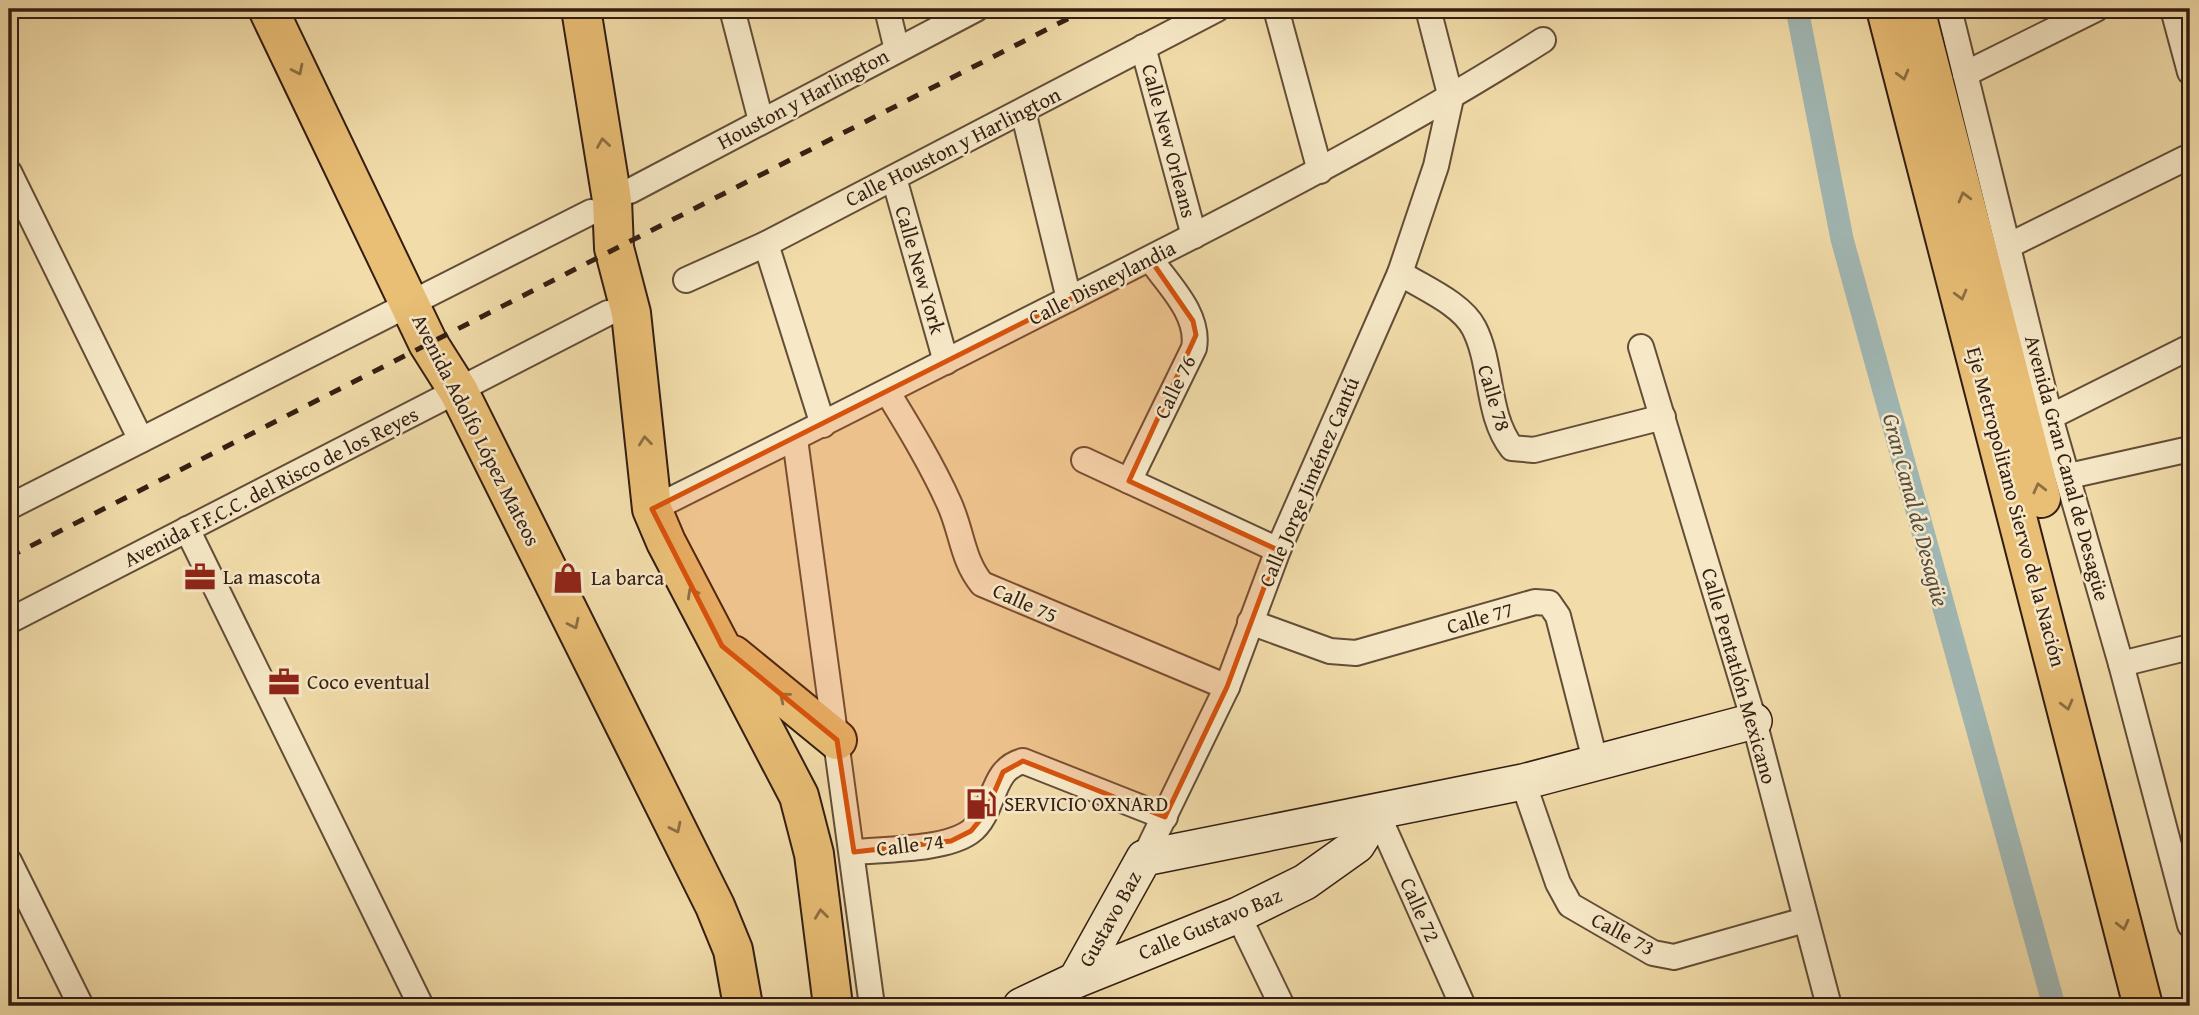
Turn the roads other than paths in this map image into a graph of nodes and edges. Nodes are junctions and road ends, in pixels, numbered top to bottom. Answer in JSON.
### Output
{"nodes":[{"id":1,"x":268,"y":9,"type":"edge"},
{"id":2,"x":582,"y":9,"type":"edge"},
{"id":3,"x":733,"y":9,"type":"edge"},
{"id":4,"x":887,"y":9,"type":"edge"},
{"id":5,"x":976,"y":9,"type":"edge"},
{"id":6,"x":1217,"y":9,"type":"edge"},
{"id":7,"x":1276,"y":9,"type":"edge"},
{"id":8,"x":1428,"y":9,"type":"edge"},
{"id":9,"x":1886,"y":9,"type":"edge"},
{"id":10,"x":1915,"y":9,"type":"edge"},
{"id":11,"x":1949,"y":9,"type":"edge"},
{"id":12,"x":2096,"y":9,"type":"edge"},
{"id":13,"x":2173,"y":9,"type":"edge"},
{"id":14,"x":1543,"y":40,"type":"dead end"},
{"id":15,"x":1143,"y":47,"type":"junction"},
{"id":16,"x":897,"y":50,"type":"junction"},
{"id":17,"x":2190,"y":72,"type":"edge"},
{"id":18,"x":1965,"y":74,"type":"junction"},
{"id":19,"x":1451,"y":98,"type":"junction"},
{"id":20,"x":1023,"y":111,"type":"junction"},
{"id":21,"x":761,"y":121,"type":"junction"},
{"id":22,"x":2190,"y":156,"type":"edge"},
{"id":23,"x":1320,"y":171,"type":"junction"},
{"id":24,"x":9,"y":172,"type":"edge"},
{"id":25,"x":894,"y":178,"type":"junction"},
{"id":26,"x":630,"y":191,"type":"dead end"},
{"id":27,"x":591,"y":212,"type":"dead end"},
{"id":28,"x":1194,"y":236,"type":"junction"},
{"id":29,"x":766,"y":244,"type":"junction"},
{"id":30,"x":2010,"y":245,"type":"junction"},
{"id":31,"x":1150,"y":259,"type":"junction"},
{"id":32,"x":1400,"y":273,"type":"junction"},
{"id":33,"x":686,"y":280,"type":"dead end"},
{"id":34,"x":1069,"y":299,"type":"junction"},
{"id":35,"x":411,"y":301,"type":"junction"},
{"id":36,"x":608,"y":313,"type":"dead end"},
{"id":37,"x":2190,"y":347,"type":"edge"},
{"id":38,"x":1641,"y":348,"type":"dead end"},
{"id":39,"x":946,"y":362,"type":"junction"},
{"id":40,"x":459,"y":392,"type":"junction"},
{"id":41,"x":888,"y":393,"type":"junction"},
{"id":42,"x":1663,"y":417,"type":"junction"},
{"id":43,"x":2050,"y":417,"type":"junction"},
{"id":44,"x":822,"y":425,"type":"junction"},
{"id":45,"x":795,"y":439,"type":"junction"},
{"id":46,"x":141,"y":440,"type":"junction"},
{"id":47,"x":2190,"y":449,"type":"edge"},
{"id":48,"x":1084,"y":460,"type":"dead end"},
{"id":49,"x":2069,"y":476,"type":"junction"},
{"id":50,"x":1129,"y":481,"type":"junction"},
{"id":51,"x":9,"y":507,"type":"edge"},
{"id":52,"x":652,"y":509,"type":"junction"},
{"id":53,"x":187,"y":529,"type":"junction"},
{"id":54,"x":1278,"y":550,"type":"junction"},
{"id":55,"x":9,"y":621,"type":"edge"},
{"id":56,"x":1250,"y":622,"type":"junction"},
{"id":57,"x":722,"y":646,"type":"junction"},
{"id":58,"x":2190,"y":647,"type":"edge"},
{"id":59,"x":2121,"y":664,"type":"junction"},
{"id":60,"x":1227,"y":687,"type":"junction"},
{"id":61,"x":1754,"y":721,"type":"junction"},
{"id":62,"x":837,"y":740,"type":"junction"},
{"id":63,"x":1596,"y":764,"type":"junction"},
{"id":64,"x":1523,"y":782,"type":"junction"},
{"id":65,"x":1377,"y":813,"type":"junction"},
{"id":66,"x":1165,"y":817,"type":"junction"},
{"id":67,"x":854,"y":852,"type":"junction"},
{"id":68,"x":2182,"y":856,"type":"edge"},
{"id":69,"x":1144,"y":858,"type":"junction"},
{"id":70,"x":9,"y":860,"type":"edge"},
{"id":71,"x":1238,"y":915,"type":"junction"},
{"id":72,"x":1805,"y":920,"type":"junction"},
{"id":73,"x":2190,"y":925,"type":"edge"},
{"id":74,"x":865,"y":947,"type":"junction"},
{"id":75,"x":826,"y":952,"type":"junction"},
{"id":76,"x":1076,"y":980,"type":"junction"},
{"id":77,"x":81,"y":1006,"type":"edge"},
{"id":78,"x":421,"y":1006,"type":"edge"},
{"id":79,"x":743,"y":1006,"type":"edge"},
{"id":80,"x":833,"y":1006,"type":"edge"},
{"id":81,"x":872,"y":1006,"type":"edge"},
{"id":82,"x":1021,"y":1006,"type":"edge"},
{"id":83,"x":1282,"y":1006,"type":"edge"},
{"id":84,"x":1463,"y":1006,"type":"edge"},
{"id":85,"x":1829,"y":1006,"type":"edge"},
{"id":86,"x":2143,"y":1006,"type":"edge"},
{"id":87,"x":2168,"y":1006,"type":"edge"}],
"edges":[{"from":1,"to":35,"type":"main road","name":"Avenida Adolfo López Mateos","one_way":true},
{"from":52,"to":2,"type":"main road","one_way":true},
{"from":3,"to":21,"type":"street"},
{"from":4,"to":16,"type":"street"},
{"from":5,"to":16,"type":"street","name":"Houston y Harlington"},
{"from":6,"to":15,"type":"street","name":"Calle Houston y Harlington"},
{"from":7,"to":23,"type":"street"},
{"from":8,"to":19,"type":"street"},
{"from":9,"to":86,"type":"main road","name":"Eje Metropolitano Siervo de la Nación","one_way":true},
{"from":87,"to":10,"type":"main road","name":"Eje Metropolitano Siervo de la Nación","one_way":true},
{"from":11,"to":18,"type":"street","name":"Avenida Gran Canal de Desagüe"},
{"from":12,"to":18,"type":"street"},
{"from":13,"to":17,"type":"street"},
{"from":14,"to":19,"type":"street","name":"Calle Disneylandia"},
{"from":15,"to":20,"type":"street","name":"Calle Houston y Harlington"},
{"from":15,"to":28,"type":"street","name":"Calle New Orleans"},
{"from":16,"to":21,"type":"street","name":"Houston y Harlington"},
{"from":18,"to":30,"type":"street","name":"Avenida Gran Canal de Desagüe"},
{"from":19,"to":23,"type":"street","name":"Calle Disneylandia"},
{"from":19,"to":32,"type":"street","name":"Calle Jorge Jiménez Cantú"},
{"from":20,"to":25,"type":"street","name":"Calle Houston y Harlington"},
{"from":20,"to":34,"type":"street"},
{"from":21,"to":26,"type":"street","name":"Houston y Harlington"},
{"from":22,"to":30,"type":"street"},
{"from":23,"to":28,"type":"street","name":"Calle Disneylandia"},
{"from":24,"to":46,"type":"street"},
{"from":25,"to":29,"type":"street","name":"Calle Houston y Harlington"},
{"from":25,"to":39,"type":"street","name":"Calle New York"},
{"from":27,"to":35,"type":"street"},
{"from":28,"to":31,"type":"street","name":"Calle Disneylandia"},
{"from":29,"to":33,"type":"street","name":"Calle Houston y Harlington"},
{"from":29,"to":44,"type":"street"},
{"from":30,"to":43,"type":"street","name":"Avenida Gran Canal de Desagüe"},
{"from":31,"to":34,"type":"street","name":"Calle Disneylandia"},
{"from":31,"to":50,"type":"street","name":"Calle 76"},
{"from":32,"to":42,"type":"street","name":"Calle 78"},
{"from":32,"to":54,"type":"street","name":"Calle Jorge Jiménez Cantú"},
{"from":34,"to":39,"type":"street","name":"Calle Disneylandia"},
{"from":35,"to":40,"type":"main road","name":"Avenida Adolfo López Mateos"},
{"from":35,"to":46,"type":"street"},
{"from":36,"to":40,"type":"street","name":"Avenida F.F.C.C. del Risco de los Reyes"},
{"from":37,"to":43,"type":"street"},
{"from":38,"to":42,"type":"street","name":"Calle Pentatlón Mexicano"},
{"from":39,"to":41,"type":"street","name":"Calle Disneylandia"},
{"from":40,"to":53,"type":"street","name":"Avenida F.F.C.C. del Risco de los Reyes"},
{"from":40,"to":79,"type":"main road","name":"Avenida Adolfo López Mateos","one_way":true},
{"from":41,"to":44,"type":"street","name":"Calle Disneylandia"},
{"from":41,"to":60,"type":"street","name":"Calle 75"},
{"from":42,"to":61,"type":"street","name":"Calle Pentatlón Mexicano"},
{"from":43,"to":49,"type":"street","name":"Avenida Gran Canal de Desagüe"},
{"from":44,"to":45,"type":"street","name":"Calle Disneylandia"},
{"from":45,"to":52,"type":"street","name":"Calle Disneylandia"},
{"from":45,"to":62,"type":"street"},
{"from":46,"to":51,"type":"street"},
{"from":47,"to":49,"type":"street"},
{"from":48,"to":50,"type":"street"},
{"from":49,"to":59,"type":"street","name":"Avenida Gran Canal de Desagüe"},
{"from":50,"to":54,"type":"street"},
{"from":57,"to":52,"type":"main road","one_way":true},
{"from":53,"to":55,"type":"street","name":"Avenida F.F.C.C. del Risco de los Reyes"},
{"from":53,"to":78,"type":"street"},
{"from":54,"to":56,"type":"street","name":"Calle Jorge Jiménez Cantú"},
{"from":56,"to":60,"type":"street","name":"Calle Jorge Jiménez Cantú"},
{"from":56,"to":63,"type":"street","name":"Calle 77"},
{"from":62,"to":57,"type":"main road","one_way":true},
{"from":75,"to":57,"type":"main road","one_way":true},
{"from":58,"to":59,"type":"street"},
{"from":59,"to":68,"type":"street","name":"Avenida Gran Canal de Desagüe"},
{"from":60,"to":66,"type":"street","name":"Calle Jorge Jiménez Cantú"},
{"from":61,"to":63,"type":"street"},
{"from":61,"to":72,"type":"street","name":"Calle Pentatlón Mexicano"},
{"from":62,"to":67,"type":"street"},
{"from":63,"to":64,"type":"street"},
{"from":64,"to":65,"type":"street"},
{"from":64,"to":72,"type":"street","name":"Calle 73"},
{"from":65,"to":69,"type":"street"},
{"from":65,"to":71,"type":"street","name":"Calle Gustavo Baz"},
{"from":65,"to":84,"type":"street","name":"Calle 72"},
{"from":66,"to":67,"type":"street","name":"Calle 74"},
{"from":66,"to":69,"type":"street","name":"Calle Jorge Jiménez Cantú"},
{"from":67,"to":74,"type":"street"},
{"from":68,"to":73,"type":"street","name":"Avenida Gran Canal de Desagüe"},
{"from":69,"to":76,"type":"street","name":"Gustavo Baz"},
{"from":70,"to":77,"type":"street"},
{"from":71,"to":76,"type":"street","name":"Calle Gustavo Baz"},
{"from":71,"to":83,"type":"street"},
{"from":72,"to":85,"type":"street","name":"Calle Pentatlón Mexicano"},
{"from":74,"to":75,"type":"street"},
{"from":74,"to":81,"type":"street"},
{"from":75,"to":80,"type":"main road"},
{"from":76,"to":82,"type":"street","name":"Calle Gustavo Baz"}]}
